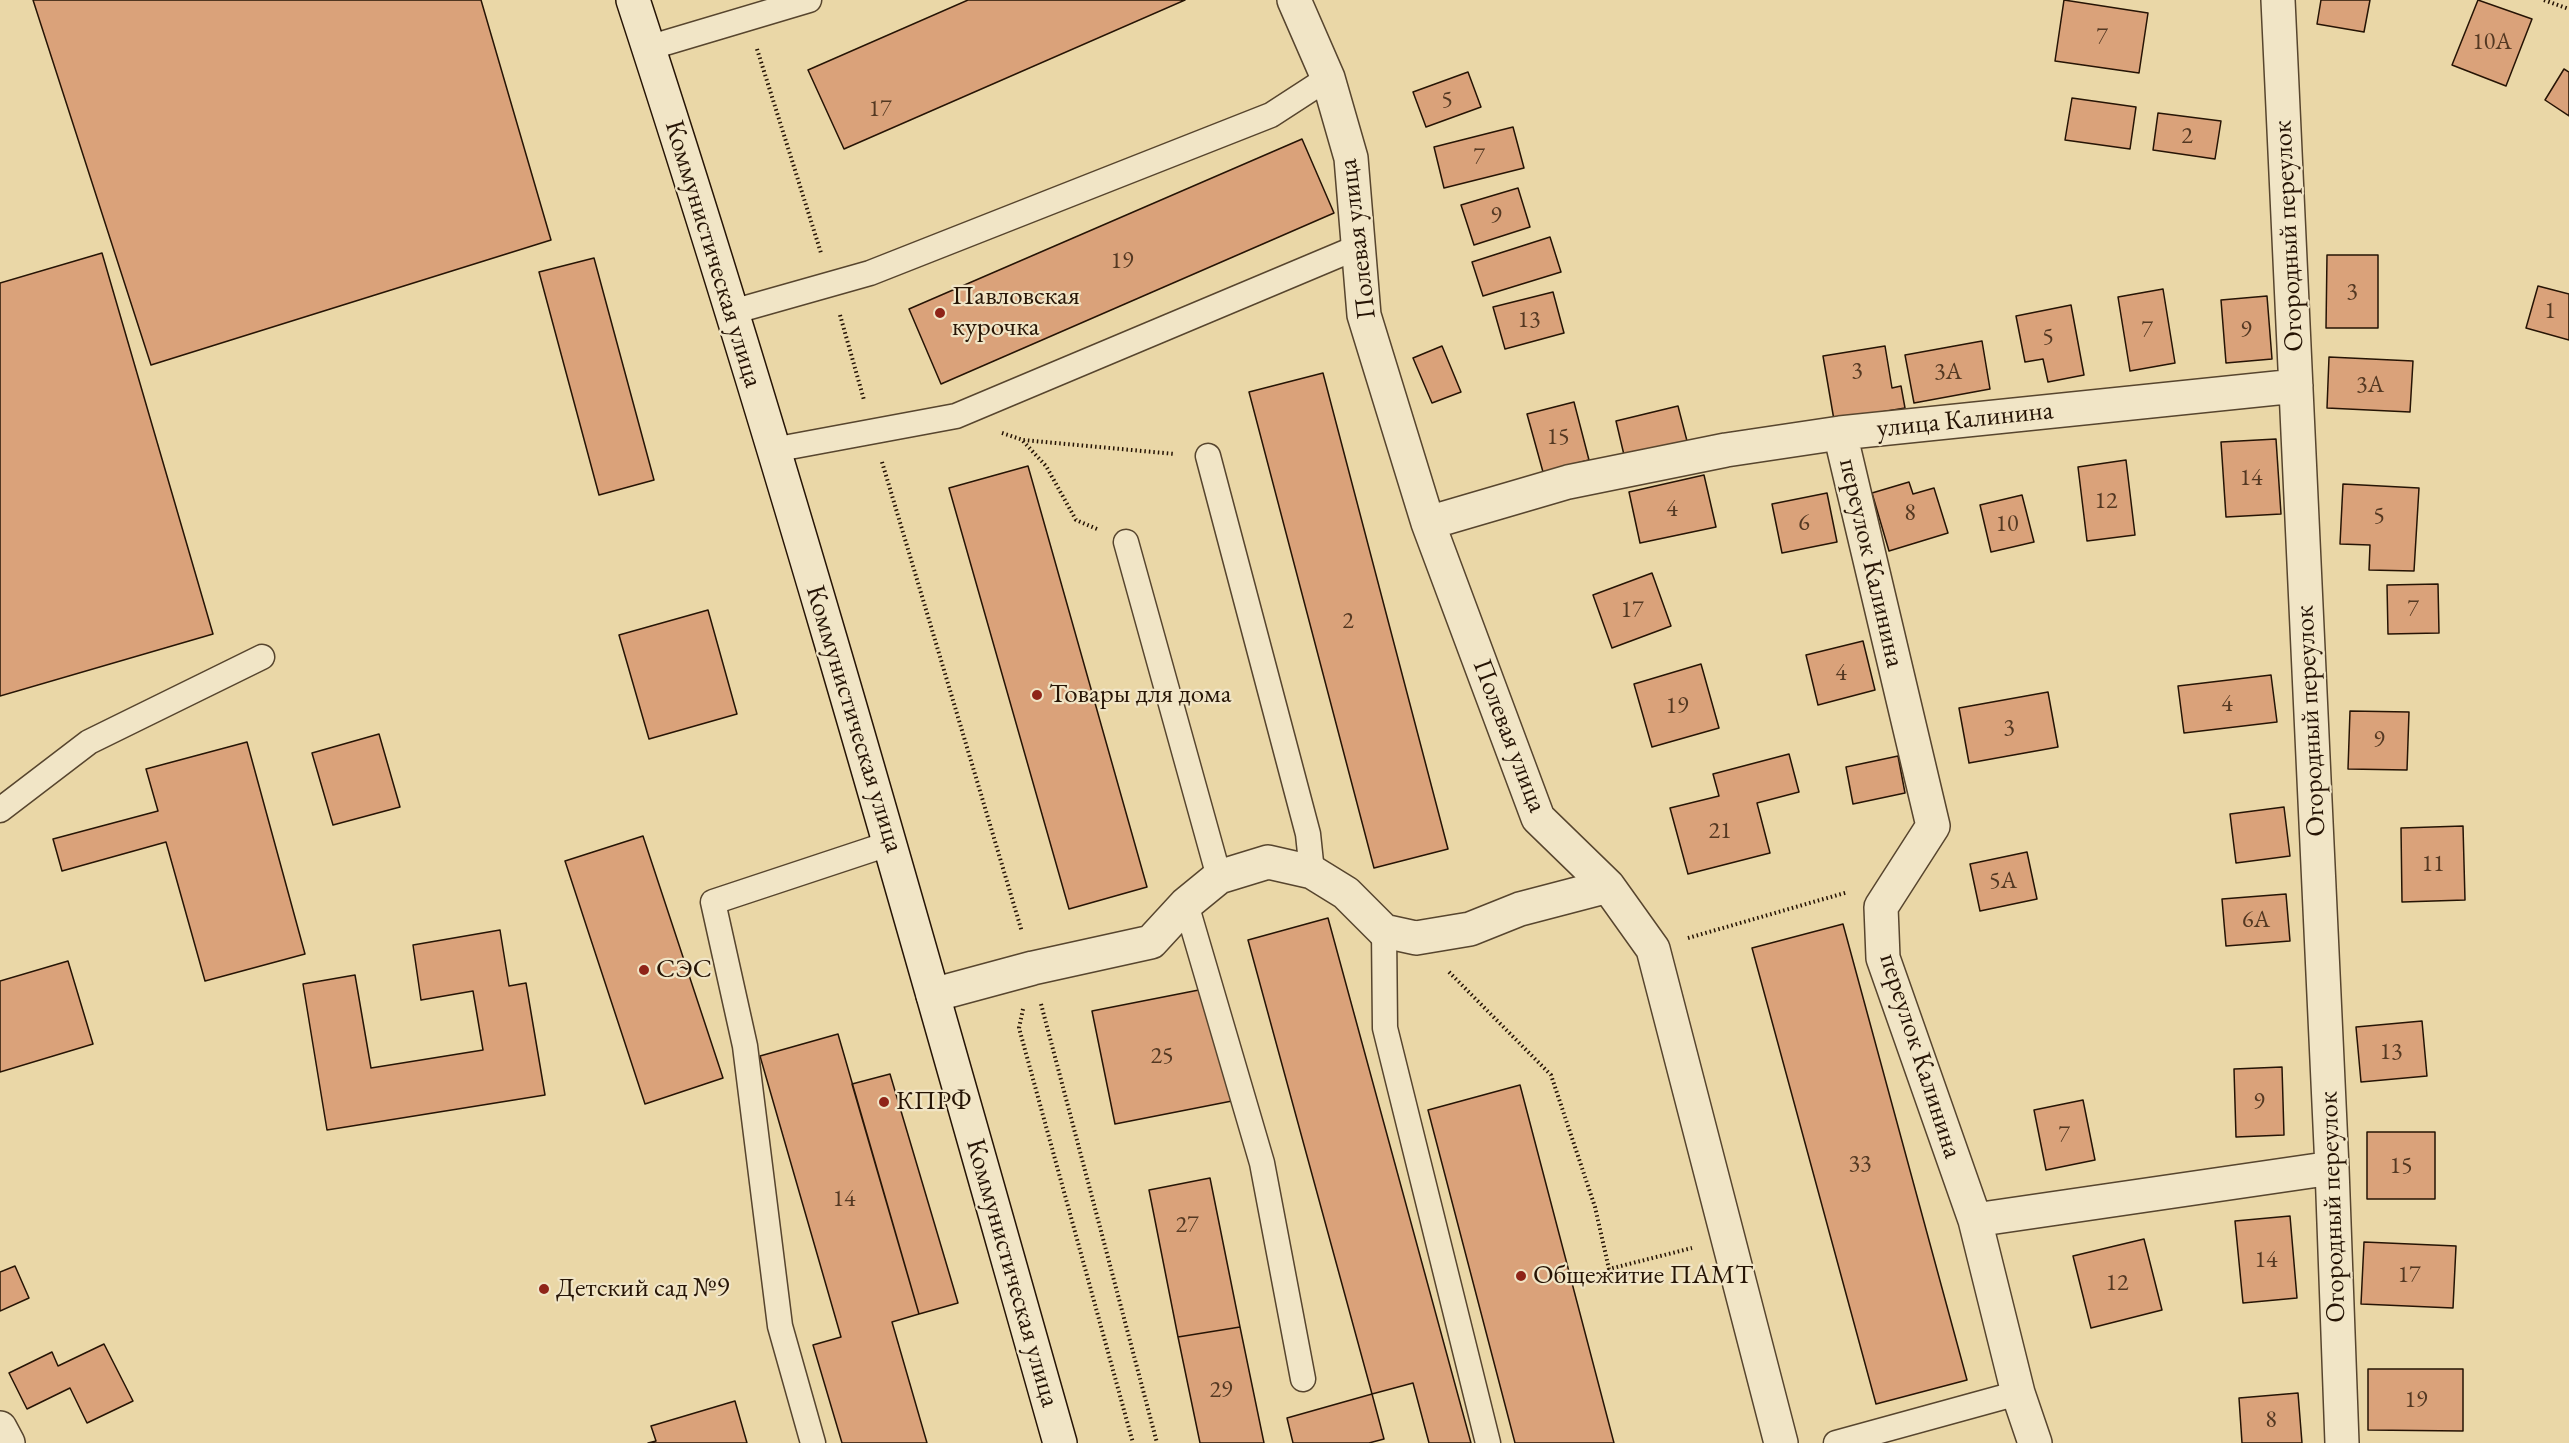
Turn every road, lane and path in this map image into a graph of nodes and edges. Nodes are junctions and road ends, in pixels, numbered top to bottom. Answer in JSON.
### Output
{"nodes":[{"id":1,"x":633,"y":0,"type":"edge"},
{"id":2,"x":808,"y":0,"type":"edge"},
{"id":3,"x":1294,"y":0,"type":"edge"},
{"id":4,"x":2278,"y":0,"type":"edge"},
{"id":5,"x":2544,"y":0,"type":"edge"},
{"id":6,"x":2569,"y":9,"type":"edge"},
{"id":7,"x":747,"y":19,"type":"junction"},
{"id":8,"x":648,"y":48,"type":"junction"},
{"id":9,"x":1328,"y":78,"type":"junction"},
{"id":10,"x":1358,"y":247,"type":"junction"},
{"id":11,"x":831,"y":284,"type":"junction"},
{"id":12,"x":732,"y":312,"type":"junction"},
{"id":13,"x":2296,"y":386,"type":"junction"},
{"id":14,"x":956,"y":416,"type":"junction"},
{"id":15,"x":872,"y":430,"type":"junction"},
{"id":16,"x":1840,"y":433,"type":"junction"},
{"id":17,"x":1023,"y":440,"type":"junction"},
{"id":18,"x":773,"y":450,"type":"junction"},
{"id":19,"x":1208,"y":456,"type":"joint"},
{"id":20,"x":1428,"y":524,"type":"junction"},
{"id":21,"x":1126,"y":542,"type":"joint"},
{"id":22,"x":262,"y":657,"type":"dead end"},
{"id":23,"x":0,"y":810,"type":"edge"},
{"id":24,"x":891,"y":843,"type":"junction"},
{"id":25,"x":1312,"y":872,"type":"junction"},
{"id":26,"x":1219,"y":877,"type":"junction"},
{"id":27,"x":1608,"y":886,"type":"junction"},
{"id":28,"x":1186,"y":904,"type":"junction"},
{"id":29,"x":1881,"y":907,"type":"junction"},
{"id":30,"x":1384,"y":931,"type":"junction"},
{"id":31,"x":1416,"y":938,"type":"junction"},
{"id":32,"x":1653,"y":949,"type":"junction"},
{"id":33,"x":1033,"y":968,"type":"junction"},
{"id":34,"x":933,"y":995,"type":"junction"},
{"id":35,"x":2332,"y":1168,"type":"junction"},
{"id":36,"x":1975,"y":1220,"type":"junction"},
{"id":37,"x":1728,"y":1239,"type":"junction"},
{"id":38,"x":1303,"y":1379,"type":"dead end"},
{"id":39,"x":2018,"y":1393,"type":"junction"},
{"id":40,"x":0,"y":1428,"type":"edge"},
{"id":41,"x":1844,"y":1442,"type":"edge"},
{"id":42,"x":8,"y":1443,"type":"edge"},
{"id":43,"x":813,"y":1443,"type":"edge"},
{"id":44,"x":1060,"y":1443,"type":"edge"},
{"id":45,"x":1133,"y":1443,"type":"edge"},
{"id":46,"x":1157,"y":1443,"type":"edge"},
{"id":47,"x":1488,"y":1443,"type":"edge"},
{"id":48,"x":1781,"y":1443,"type":"edge"},
{"id":49,"x":2035,"y":1443,"type":"edge"},
{"id":50,"x":2342,"y":1443,"type":"edge"}],
"edges":[{"from":1,"to":8,"type":"street","name":"Коммунистическая улица"},
{"from":2,"to":7,"type":"lane"},
{"from":3,"to":9,"type":"street","name":"Полевая улица"},
{"from":4,"to":13,"type":"street","name":"Огородный переулок"},
{"from":5,"to":6,"type":"path"},
{"from":7,"to":8,"type":"lane"},
{"from":7,"to":11,"type":"path"},
{"from":8,"to":12,"type":"street","name":"Коммунистическая улица"},
{"from":9,"to":10,"type":"street","name":"Полевая улица"},
{"from":9,"to":11,"type":"lane"},
{"from":10,"to":14,"type":"lane"},
{"from":10,"to":20,"type":"street","name":"Полевая улица"},
{"from":11,"to":12,"type":"lane"},
{"from":11,"to":15,"type":"path"},
{"from":12,"to":18,"type":"street","name":"Коммунистическая улица"},
{"from":13,"to":16,"type":"street","name":"улица Калинина"},
{"from":13,"to":35,"type":"street","name":"Огородный переулок"},
{"from":14,"to":15,"type":"lane"},
{"from":14,"to":17,"type":"path"},
{"from":15,"to":18,"type":"lane"},
{"from":15,"to":33,"type":"path"},
{"from":16,"to":20,"type":"street","name":"улица Калинина"},
{"from":16,"to":29,"type":"street","name":"переулок Калинина"},
{"from":17,"to":19,"type":"path"},
{"from":17,"to":21,"type":"path"},
{"from":18,"to":24,"type":"street","name":"Коммунистическая улица"},
{"from":19,"to":25,"type":"lane"},
{"from":20,"to":27,"type":"street","name":"Полевая улица"},
{"from":21,"to":26,"type":"lane"},
{"from":22,"to":23,"type":"lane"},
{"from":24,"to":34,"type":"street","name":"Коммунистическая улица"},
{"from":24,"to":43,"type":"lane"},
{"from":25,"to":26,"type":"street"},
{"from":25,"to":30,"type":"street"},
{"from":26,"to":28,"type":"street"},
{"from":27,"to":31,"type":"street"},
{"from":27,"to":32,"type":"street","name":"Полевая улица"},
{"from":28,"to":33,"type":"street"},
{"from":28,"to":38,"type":"lane"},
{"from":29,"to":32,"type":"path"},
{"from":29,"to":36,"type":"street","name":"переулок Калинина"},
{"from":30,"to":31,"type":"street"},
{"from":30,"to":47,"type":"lane"},
{"from":31,"to":37,"type":"path"},
{"from":32,"to":37,"type":"street","name":"Полевая улица"},
{"from":33,"to":34,"type":"street"},
{"from":33,"to":45,"type":"path"},
{"from":33,"to":46,"type":"path"},
{"from":34,"to":44,"type":"street","name":"Коммунистическая улица"},
{"from":35,"to":36,"type":"street"},
{"from":35,"to":50,"type":"street","name":"Огородный переулок"},
{"from":36,"to":39,"type":"street","name":"переулок Калинина"},
{"from":37,"to":48,"type":"street","name":"Полевая улица"},
{"from":39,"to":41,"type":"lane"},
{"from":39,"to":49,"type":"street","name":"переулок Калинина"},
{"from":40,"to":42,"type":"street"}]}
